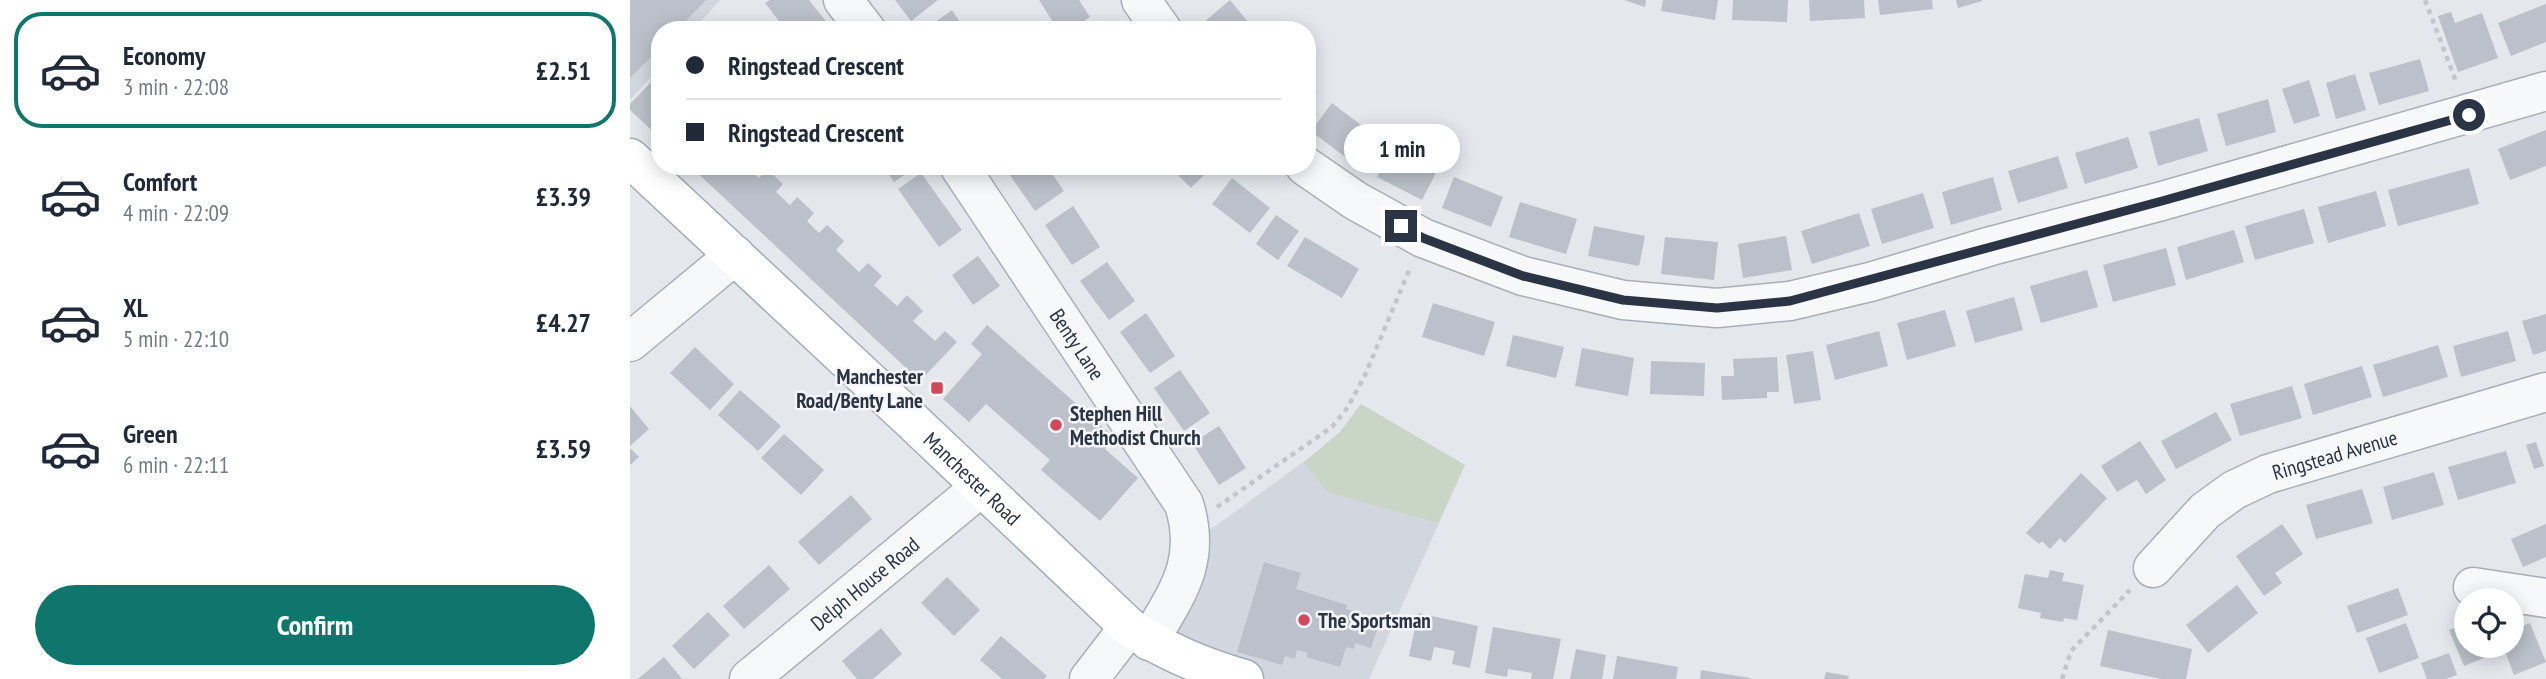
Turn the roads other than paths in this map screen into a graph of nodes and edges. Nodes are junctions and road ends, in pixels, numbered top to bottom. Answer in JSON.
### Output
{"nodes":[{"id":1,"x":843,"y":0,"type":"edge"},
{"id":2,"x":1141,"y":0,"type":"edge"},
{"id":3,"x":859,"y":21,"type":"edge"},
{"id":4,"x":1156,"y":21,"type":"edge"},
{"id":5,"x":2546,"y":91,"type":"edge"},
{"id":6,"x":630,"y":158,"type":"edge"},
{"id":7,"x":1316,"y":174,"type":"edge"},
{"id":8,"x":965,"y":175,"type":"edge"},
{"id":9,"x":735,"y":255,"type":"junction"},
{"id":10,"x":630,"y":342,"type":"edge"},
{"id":11,"x":2546,"y":392,"type":"edge"},
{"id":12,"x":981,"y":487,"type":"junction"},
{"id":13,"x":2153,"y":568,"type":"road end"},
{"id":14,"x":2473,"y":587,"type":"dead end"},
{"id":15,"x":2546,"y":598,"type":"edge"},
{"id":16,"x":1139,"y":634,"type":"junction"},
{"id":17,"x":749,"y":679,"type":"edge"},
{"id":18,"x":1090,"y":679,"type":"edge"},
{"id":19,"x":1244,"y":679,"type":"edge"}],
"edges":[{"from":1,"to":3,"type":"street"},
{"from":2,"to":4,"type":"street"},
{"from":5,"to":7,"type":"street"},
{"from":6,"to":9,"type":"main road","name":"Manchester Road"},
{"from":8,"to":16,"type":"street","name":"Benty Lane"},
{"from":9,"to":10,"type":"street"},
{"from":9,"to":12,"type":"main road","name":"Manchester Road"},
{"from":11,"to":13,"type":"street","name":"Ringstead Avenue"},
{"from":12,"to":16,"type":"main road","name":"Manchester Road"},
{"from":12,"to":17,"type":"street","name":"Delph House Road"},
{"from":14,"to":15,"type":"street"},
{"from":16,"to":18,"type":"street","name":"Benty Lane"},
{"from":16,"to":19,"type":"main road","name":"Manchester Road"}]}
